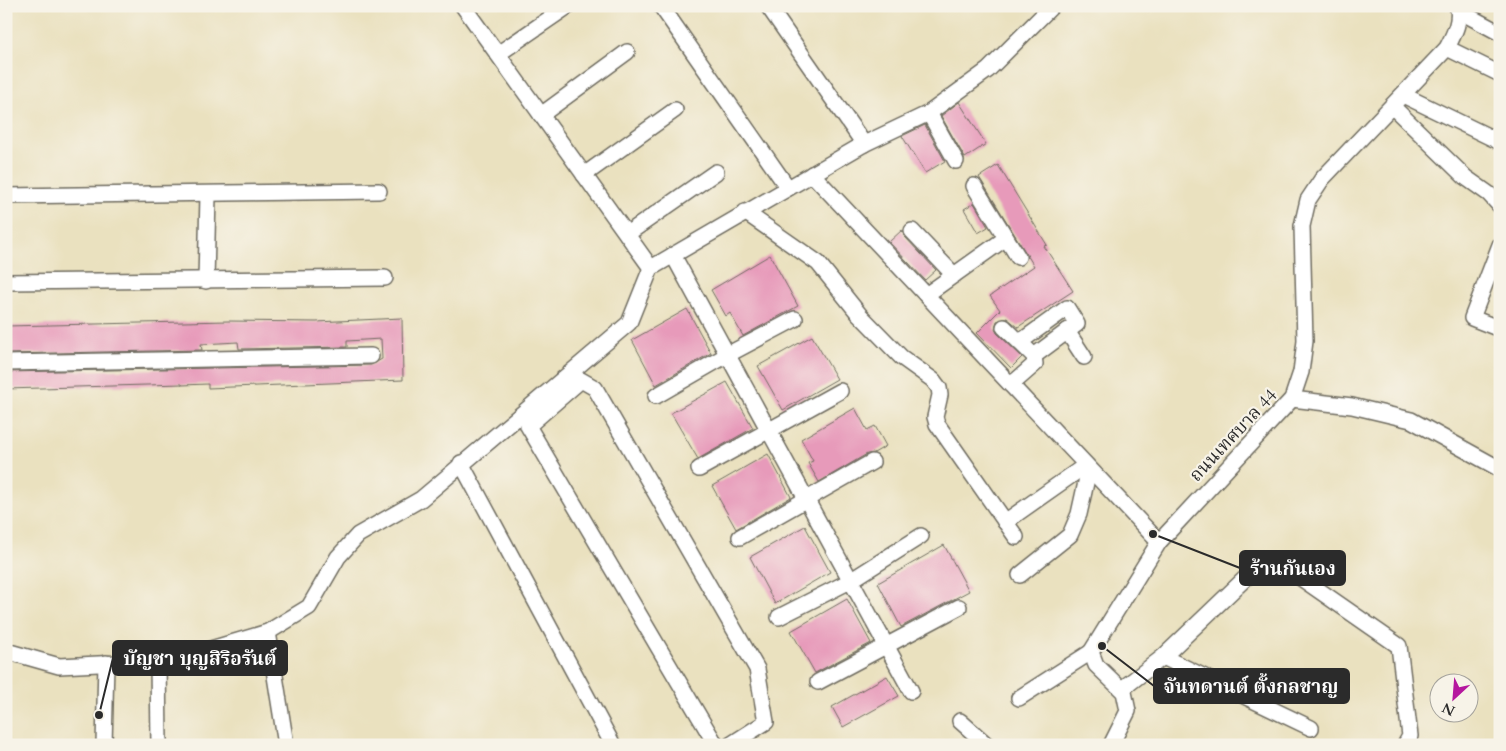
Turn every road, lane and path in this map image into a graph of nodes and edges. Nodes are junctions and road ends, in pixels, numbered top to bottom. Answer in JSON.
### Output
{"nodes":[{"id":1,"x":463,"y":6,"type":"edge"},
{"id":2,"x":568,"y":6,"type":"edge"},
{"id":3,"x":661,"y":6,"type":"edge"},
{"id":4,"x":768,"y":6,"type":"edge"},
{"id":5,"x":1052,"y":6,"type":"edge"},
{"id":6,"x":1458,"y":9,"type":"edge"},
{"id":7,"x":1500,"y":33,"type":"edge"},
{"id":8,"x":1447,"y":48,"type":"junction"},
{"id":9,"x":627,"y":52,"type":"dead end"},
{"id":10,"x":498,"y":54,"type":"junction"},
{"id":11,"x":1500,"y":74,"type":"edge"},
{"id":12,"x":1403,"y":95,"type":"junction"},
{"id":13,"x":1393,"y":107,"type":"junction"},
{"id":14,"x":675,"y":110,"type":"dead end"},
{"id":15,"x":929,"y":114,"type":"junction"},
{"id":16,"x":541,"y":115,"type":"junction"},
{"id":17,"x":1500,"y":142,"type":"edge"},
{"id":18,"x":864,"y":144,"type":"junction"},
{"id":19,"x":956,"y":161,"type":"dead end"},
{"id":20,"x":716,"y":172,"type":"dead end"},
{"id":21,"x":812,"y":174,"type":"junction"},
{"id":22,"x":584,"y":175,"type":"junction"},
{"id":23,"x":974,"y":186,"type":"dead end"},
{"id":24,"x":788,"y":188,"type":"junction"},
{"id":25,"x":1494,"y":189,"type":"edge"},
{"id":26,"x":380,"y":191,"type":"dead end"},
{"id":27,"x":208,"y":195,"type":"junction"},
{"id":28,"x":6,"y":196,"type":"edge"},
{"id":29,"x":1500,"y":206,"type":"edge"},
{"id":30,"x":745,"y":212,"type":"junction"},
{"id":31,"x":912,"y":231,"type":"dead end"},
{"id":32,"x":627,"y":234,"type":"junction"},
{"id":33,"x":1006,"y":238,"type":"junction"},
{"id":34,"x":1500,"y":245,"type":"edge"},
{"id":35,"x":673,"y":255,"type":"junction"},
{"id":36,"x":1018,"y":257,"type":"dead end"},
{"id":37,"x":651,"y":268,"type":"junction"},
{"id":38,"x":954,"y":275,"type":"junction"},
{"id":39,"x":385,"y":278,"type":"dead end"},
{"id":40,"x":206,"y":281,"type":"junction"},
{"id":41,"x":6,"y":282,"type":"edge"},
{"id":42,"x":926,"y":295,"type":"junction"},
{"id":43,"x":795,"y":319,"type":"dead end"},
{"id":44,"x":1004,"y":328,"type":"dead end"},
{"id":45,"x":1500,"y":328,"type":"edge"},
{"id":46,"x":1067,"y":331,"type":"junction"},
{"id":47,"x":1020,"y":342,"type":"junction"},
{"id":48,"x":727,"y":355,"type":"junction"},
{"id":49,"x":371,"y":356,"type":"dead end"},
{"id":50,"x":1034,"y":356,"type":"junction"},
{"id":51,"x":1084,"y":357,"type":"dead end"},
{"id":52,"x":6,"y":362,"type":"edge"},
{"id":53,"x":1011,"y":385,"type":"junction"},
{"id":54,"x":840,"y":392,"type":"dead end"},
{"id":55,"x":656,"y":396,"type":"dead end"},
{"id":56,"x":1292,"y":399,"type":"junction"},
{"id":57,"x":768,"y":432,"type":"junction"},
{"id":58,"x":872,"y":462,"type":"dead end"},
{"id":59,"x":462,"y":463,"type":"junction"},
{"id":60,"x":1088,"y":467,"type":"junction"},
{"id":61,"x":699,"y":469,"type":"dead end"},
{"id":62,"x":1500,"y":470,"type":"edge"},
{"id":63,"x":805,"y":500,"type":"junction"},
{"id":64,"x":1005,"y":522,"type":"junction"},
{"id":65,"x":922,"y":536,"type":"dead end"},
{"id":66,"x":740,"y":537,"type":"dead end"},
{"id":67,"x":1016,"y":537,"type":"dead end"},
{"id":68,"x":1159,"y":542,"type":"junction"},
{"id":69,"x":1020,"y":575,"type":"dead end"},
{"id":70,"x":850,"y":581,"type":"junction"},
{"id":71,"x":959,"y":607,"type":"dead end"},
{"id":72,"x":779,"y":617,"type":"dead end"},
{"id":73,"x":268,"y":632,"type":"junction"},
{"id":74,"x":885,"y":646,"type":"junction"},
{"id":75,"x":6,"y":650,"type":"edge"},
{"id":76,"x":1091,"y":652,"type":"junction"},
{"id":77,"x":1163,"y":657,"type":"junction"},
{"id":78,"x":158,"y":661,"type":"junction"},
{"id":79,"x":106,"y":663,"type":"junction"},
{"id":80,"x":818,"y":682,"type":"dead end"},
{"id":81,"x":1122,"y":689,"type":"junction"},
{"id":82,"x":911,"y":691,"type":"dead end"},
{"id":83,"x":1019,"y":698,"type":"dead end"},
{"id":84,"x":960,"y":721,"type":"dead end"},
{"id":85,"x":1311,"y":728,"type":"dead end"},
{"id":86,"x":104,"y":745,"type":"edge"},
{"id":87,"x":159,"y":745,"type":"edge"},
{"id":88,"x":286,"y":745,"type":"edge"},
{"id":89,"x":613,"y":745,"type":"edge"},
{"id":90,"x":716,"y":745,"type":"edge"},
{"id":91,"x":730,"y":745,"type":"edge"},
{"id":92,"x":987,"y":745,"type":"edge"},
{"id":93,"x":1112,"y":745,"type":"edge"},
{"id":94,"x":1405,"y":745,"type":"edge"}],
"edges":[{"from":1,"to":10,"type":"street"},
{"from":2,"to":10,"type":"street"},
{"from":3,"to":24,"type":"street"},
{"from":4,"to":18,"type":"street"},
{"from":5,"to":15,"type":"street"},
{"from":6,"to":7,"type":"street"},
{"from":6,"to":8,"type":"street","name":"ถนนเทศบาล 44"},
{"from":8,"to":11,"type":"street"},
{"from":8,"to":12,"type":"street","name":"ถนนเทศบาล 44"},
{"from":9,"to":16,"type":"street"},
{"from":10,"to":16,"type":"street"},
{"from":12,"to":13,"type":"street","name":"ถนนเทศบาล 44"},
{"from":12,"to":17,"type":"street"},
{"from":13,"to":25,"type":"street"},
{"from":13,"to":56,"type":"street","name":"ถนนเทศบาล 44"},
{"from":14,"to":22,"type":"street"},
{"from":15,"to":18,"type":"street"},
{"from":15,"to":19,"type":"street"},
{"from":16,"to":22,"type":"street"},
{"from":18,"to":21,"type":"street"},
{"from":20,"to":32,"type":"street"},
{"from":21,"to":24,"type":"street"},
{"from":21,"to":42,"type":"street"},
{"from":22,"to":32,"type":"street"},
{"from":23,"to":33,"type":"street"},
{"from":24,"to":30,"type":"street"},
{"from":25,"to":29,"type":"street"},
{"from":26,"to":27,"type":"street"},
{"from":27,"to":28,"type":"street"},
{"from":27,"to":40,"type":"street"},
{"from":30,"to":35,"type":"street"},
{"from":30,"to":64,"type":"street"},
{"from":31,"to":38,"type":"street"},
{"from":32,"to":37,"type":"street"},
{"from":33,"to":36,"type":"street"},
{"from":33,"to":38,"type":"street"},
{"from":34,"to":45,"type":"street"},
{"from":35,"to":37,"type":"street"},
{"from":35,"to":48,"type":"street"},
{"from":37,"to":59,"type":"street"},
{"from":38,"to":42,"type":"street"},
{"from":39,"to":40,"type":"street"},
{"from":40,"to":41,"type":"street"},
{"from":42,"to":53,"type":"street"},
{"from":43,"to":48,"type":"street"},
{"from":44,"to":47,"type":"street"},
{"from":46,"to":47,"type":"street"},
{"from":46,"to":50,"type":"street"},
{"from":46,"to":51,"type":"street"},
{"from":47,"to":50,"type":"street"},
{"from":48,"to":55,"type":"street"},
{"from":48,"to":57,"type":"street"},
{"from":49,"to":52,"type":"street"},
{"from":50,"to":53,"type":"street"},
{"from":53,"to":60,"type":"street"},
{"from":54,"to":57,"type":"street"},
{"from":56,"to":62,"type":"street"},
{"from":56,"to":68,"type":"street","name":"ถนนเทศบาล 44"},
{"from":57,"to":61,"type":"street"},
{"from":57,"to":63,"type":"street"},
{"from":58,"to":63,"type":"street"},
{"from":59,"to":73,"type":"street"},
{"from":59,"to":89,"type":"street"},
{"from":60,"to":64,"type":"street"},
{"from":60,"to":68,"type":"street"},
{"from":60,"to":69,"type":"street"},
{"from":63,"to":66,"type":"street"},
{"from":63,"to":70,"type":"street"},
{"from":64,"to":67,"type":"street"},
{"from":65,"to":70,"type":"street"},
{"from":68,"to":76,"type":"street","name":"ถนนเทศบาล 44"},
{"from":70,"to":72,"type":"street"},
{"from":70,"to":74,"type":"street"},
{"from":71,"to":74,"type":"street"},
{"from":73,"to":78,"type":"street"},
{"from":73,"to":88,"type":"street"},
{"from":74,"to":80,"type":"street"},
{"from":74,"to":82,"type":"street"},
{"from":75,"to":79,"type":"street"},
{"from":76,"to":81,"type":"street"},
{"from":76,"to":83,"type":"street"},
{"from":77,"to":81,"type":"street"},
{"from":77,"to":85,"type":"street"},
{"from":77,"to":94,"type":"street"},
{"from":78,"to":79,"type":"street"},
{"from":78,"to":87,"type":"street"},
{"from":79,"to":86,"type":"street"},
{"from":81,"to":93,"type":"street"},
{"from":84,"to":92,"type":"street"},
{"from":90,"to":91,"type":"street"}]}
